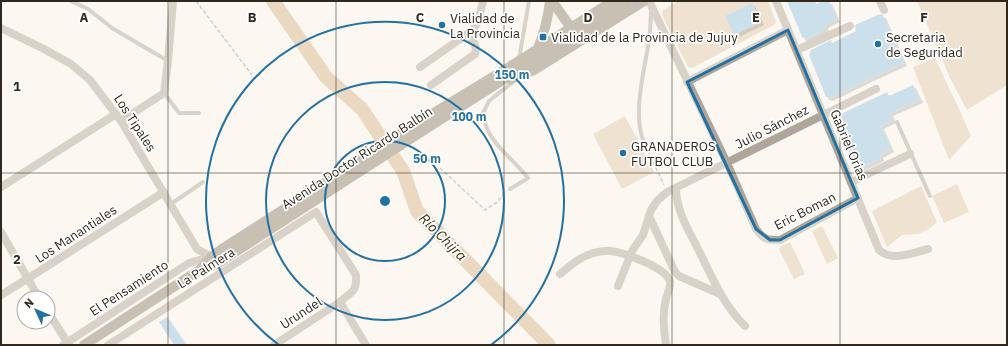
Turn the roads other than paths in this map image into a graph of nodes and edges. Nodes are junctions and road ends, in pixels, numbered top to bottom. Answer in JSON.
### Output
{"nodes":[{"id":1,"x":71,"y":1,"type":"edge"},
{"id":2,"x":483,"y":1,"type":"edge"},
{"id":3,"x":529,"y":1,"type":"edge"},
{"id":4,"x":551,"y":1,"type":"edge"},
{"id":5,"x":613,"y":1,"type":"edge"},
{"id":6,"x":627,"y":1,"type":"edge"},
{"id":7,"x":776,"y":1,"type":"edge"},
{"id":8,"x":880,"y":1,"type":"edge"},
{"id":9,"x":648,"y":2,"type":"edge"},
{"id":10,"x":170,"y":3,"type":"edge"},
{"id":11,"x":884,"y":10,"type":"dead end"},
{"id":12,"x":850,"y":26,"type":"dead end"},
{"id":13,"x":1,"y":28,"type":"edge"},
{"id":14,"x":788,"y":30,"type":"junction"},
{"id":15,"x":468,"y":35,"type":"junction"},
{"id":16,"x":575,"y":35,"type":"junction"},
{"id":17,"x":538,"y":48,"type":"junction"},
{"id":18,"x":797,"y":50,"type":"junction"},
{"id":19,"x":168,"y":61,"type":"junction"},
{"id":20,"x":519,"y":61,"type":"junction"},
{"id":21,"x":420,"y":67,"type":"dead end"},
{"id":22,"x":520,"y":76,"type":"junction"},
{"id":23,"x":502,"y":80,"type":"junction"},
{"id":24,"x":687,"y":82,"type":"junction"},
{"id":25,"x":431,"y":85,"type":"dead end"},
{"id":26,"x":876,"y":89,"type":"dead end"},
{"id":27,"x":164,"y":93,"type":"junction"},
{"id":28,"x":199,"y":113,"type":"dead end"},
{"id":29,"x":823,"y":115,"type":"junction"},
{"id":30,"x":119,"y":117,"type":"junction"},
{"id":31,"x":897,"y":122,"type":"dead end"},
{"id":32,"x":421,"y":126,"type":"junction"},
{"id":33,"x":645,"y":145,"type":"road end"},
{"id":34,"x":910,"y":154,"type":"junction"},
{"id":35,"x":727,"y":163,"type":"junction"},
{"id":36,"x":203,"y":182,"type":"dead end"},
{"id":37,"x":851,"y":182,"type":"junction"},
{"id":38,"x":1,"y":187,"type":"edge"},
{"id":39,"x":676,"y":188,"type":"junction"},
{"id":40,"x":510,"y":189,"type":"road end"},
{"id":41,"x":164,"y":192,"type":"junction"},
{"id":42,"x":930,"y":196,"type":"dead end"},
{"id":43,"x":858,"y":198,"type":"junction"},
{"id":44,"x":171,"y":204,"type":"junction"},
{"id":45,"x":316,"y":212,"type":"joint"},
{"id":46,"x":649,"y":216,"type":"junction"},
{"id":47,"x":1,"y":232,"type":"edge"},
{"id":48,"x":928,"y":249,"type":"dead end"},
{"id":49,"x":630,"y":256,"type":"junction"},
{"id":50,"x":213,"y":261,"type":"junction"},
{"id":51,"x":675,"y":272,"type":"junction"},
{"id":52,"x":560,"y":274,"type":"dead end"},
{"id":53,"x":27,"y":279,"type":"junction"},
{"id":54,"x":669,"y":280,"type":"junction"},
{"id":55,"x":618,"y":286,"type":"dead end"},
{"id":56,"x":34,"y":290,"type":"edge"},
{"id":57,"x":720,"y":294,"type":"junction"},
{"id":58,"x":1,"y":295,"type":"edge"},
{"id":59,"x":340,"y":302,"type":"junction"},
{"id":60,"x":146,"y":305,"type":"junction"},
{"id":61,"x":154,"y":315,"type":"junction"},
{"id":62,"x":56,"y":326,"type":"edge"},
{"id":63,"x":745,"y":326,"type":"dead end"},
{"id":64,"x":66,"y":344,"type":"edge"},
{"id":65,"x":366,"y":344,"type":"edge"},
{"id":66,"x":84,"y":345,"type":"edge"},
{"id":67,"x":108,"y":345,"type":"edge"},
{"id":68,"x":274,"y":345,"type":"edge"},
{"id":69,"x":666,"y":345,"type":"edge"}],
"edges":[{"from":1,"to":19,"type":"lane"},
{"from":2,"to":15,"type":"street"},
{"from":3,"to":20,"type":"lane"},
{"from":4,"to":16,"type":"main road"},
{"from":4,"to":17,"type":"main road"},
{"from":5,"to":16,"type":"main road","name":"Avenida Doctor Ricardo Balbín"},
{"from":6,"to":16,"type":"main road","name":"Avenida Doctor Ricardo Balbín"},
{"from":7,"to":14,"type":"street","name":"Gabriel Orias"},
{"from":8,"to":11,"type":"street"},
{"from":9,"to":16,"type":"main road"},
{"from":9,"to":24,"type":"street"},
{"from":9,"to":33,"type":"lane"},
{"from":10,"to":19,"type":"street"},
{"from":12,"to":18,"type":"street"},
{"from":13,"to":30,"type":"street","name":"Los Tipales"},
{"from":14,"to":18,"type":"street","name":"Gabriel Orias"},
{"from":14,"to":24,"type":"street"},
{"from":15,"to":21,"type":"street"},
{"from":15,"to":25,"type":"street"},
{"from":16,"to":17,"type":"main road","name":"Avenida Doctor Ricardo Balbín"},
{"from":16,"to":22,"type":"main road"},
{"from":16,"to":23,"type":"main road","name":"Avenida Doctor Ricardo Balbín"},
{"from":17,"to":20,"type":"main road","name":"Avenida Doctor Ricardo Balbín"},
{"from":18,"to":29,"type":"street","name":"Gabriel Orias"},
{"from":19,"to":27,"type":"street"},
{"from":20,"to":32,"type":"main road","name":"Avenida Doctor Ricardo Balbín"},
{"from":22,"to":23,"type":"main road"},
{"from":22,"to":40,"type":"lane"},
{"from":23,"to":32,"type":"main road","name":"Avenida Doctor Ricardo Balbín"},
{"from":24,"to":35,"type":"street"},
{"from":26,"to":29,"type":"street","name":"Julio Sánchez"},
{"from":27,"to":28,"type":"lane"},
{"from":27,"to":30,"type":"street"},
{"from":29,"to":35,"type":"street","name":"Julio Sánchez"},
{"from":29,"to":37,"type":"street","name":"Gabriel Orias"},
{"from":30,"to":38,"type":"street"},
{"from":30,"to":41,"type":"street","name":"Los Tipales"},
{"from":31,"to":34,"type":"lane"},
{"from":32,"to":50,"type":"main road","name":"Avenida Doctor Ricardo Balbín"},
{"from":34,"to":37,"type":"street"},
{"from":34,"to":42,"type":"lane"},
{"from":35,"to":39,"type":"street","name":"Julio Sánchez"},
{"from":35,"to":43,"type":"street","name":"Eric Boman"},
{"from":36,"to":44,"type":"lane"},
{"from":37,"to":43,"type":"street","name":"Gabriel Orias"},
{"from":39,"to":46,"type":"street","name":"Julio Sánchez"},
{"from":39,"to":57,"type":"street"},
{"from":41,"to":44,"type":"street","name":"Los Tipales"},
{"from":41,"to":53,"type":"street","name":"Los Manantiales"},
{"from":43,"to":48,"type":"street","name":"Gabriel Orias"},
{"from":44,"to":50,"type":"street","name":"Los Tipales"},
{"from":45,"to":59,"type":"street","name":"Urundel"},
{"from":45,"to":61,"type":"street","name":"La Palmera"},
{"from":46,"to":49,"type":"street","name":"Julio Sánchez"},
{"from":46,"to":51,"type":"street"},
{"from":47,"to":53,"type":"street"},
{"from":49,"to":52,"type":"street"},
{"from":49,"to":54,"type":"street"},
{"from":49,"to":55,"type":"street","name":"Julio Sánchez"},
{"from":50,"to":60,"type":"main road","name":"Avenida Doctor Ricardo Balbín"},
{"from":50,"to":64,"type":"street","name":"El Pensamiento"},
{"from":51,"to":54,"type":"street"},
{"from":51,"to":57,"type":"street"},
{"from":53,"to":56,"type":"street"},
{"from":53,"to":58,"type":"street","name":"Los Manantiales"},
{"from":54,"to":69,"type":"street"},
{"from":57,"to":63,"type":"street"},
{"from":59,"to":65,"type":"street"},
{"from":59,"to":68,"type":"street","name":"Urundel"},
{"from":60,"to":61,"type":"street"},
{"from":60,"to":66,"type":"main road","name":"Avenida Doctor Ricardo Balbín"},
{"from":61,"to":67,"type":"street","name":"La Palmera"},
{"from":62,"to":64,"type":"street"}]}
